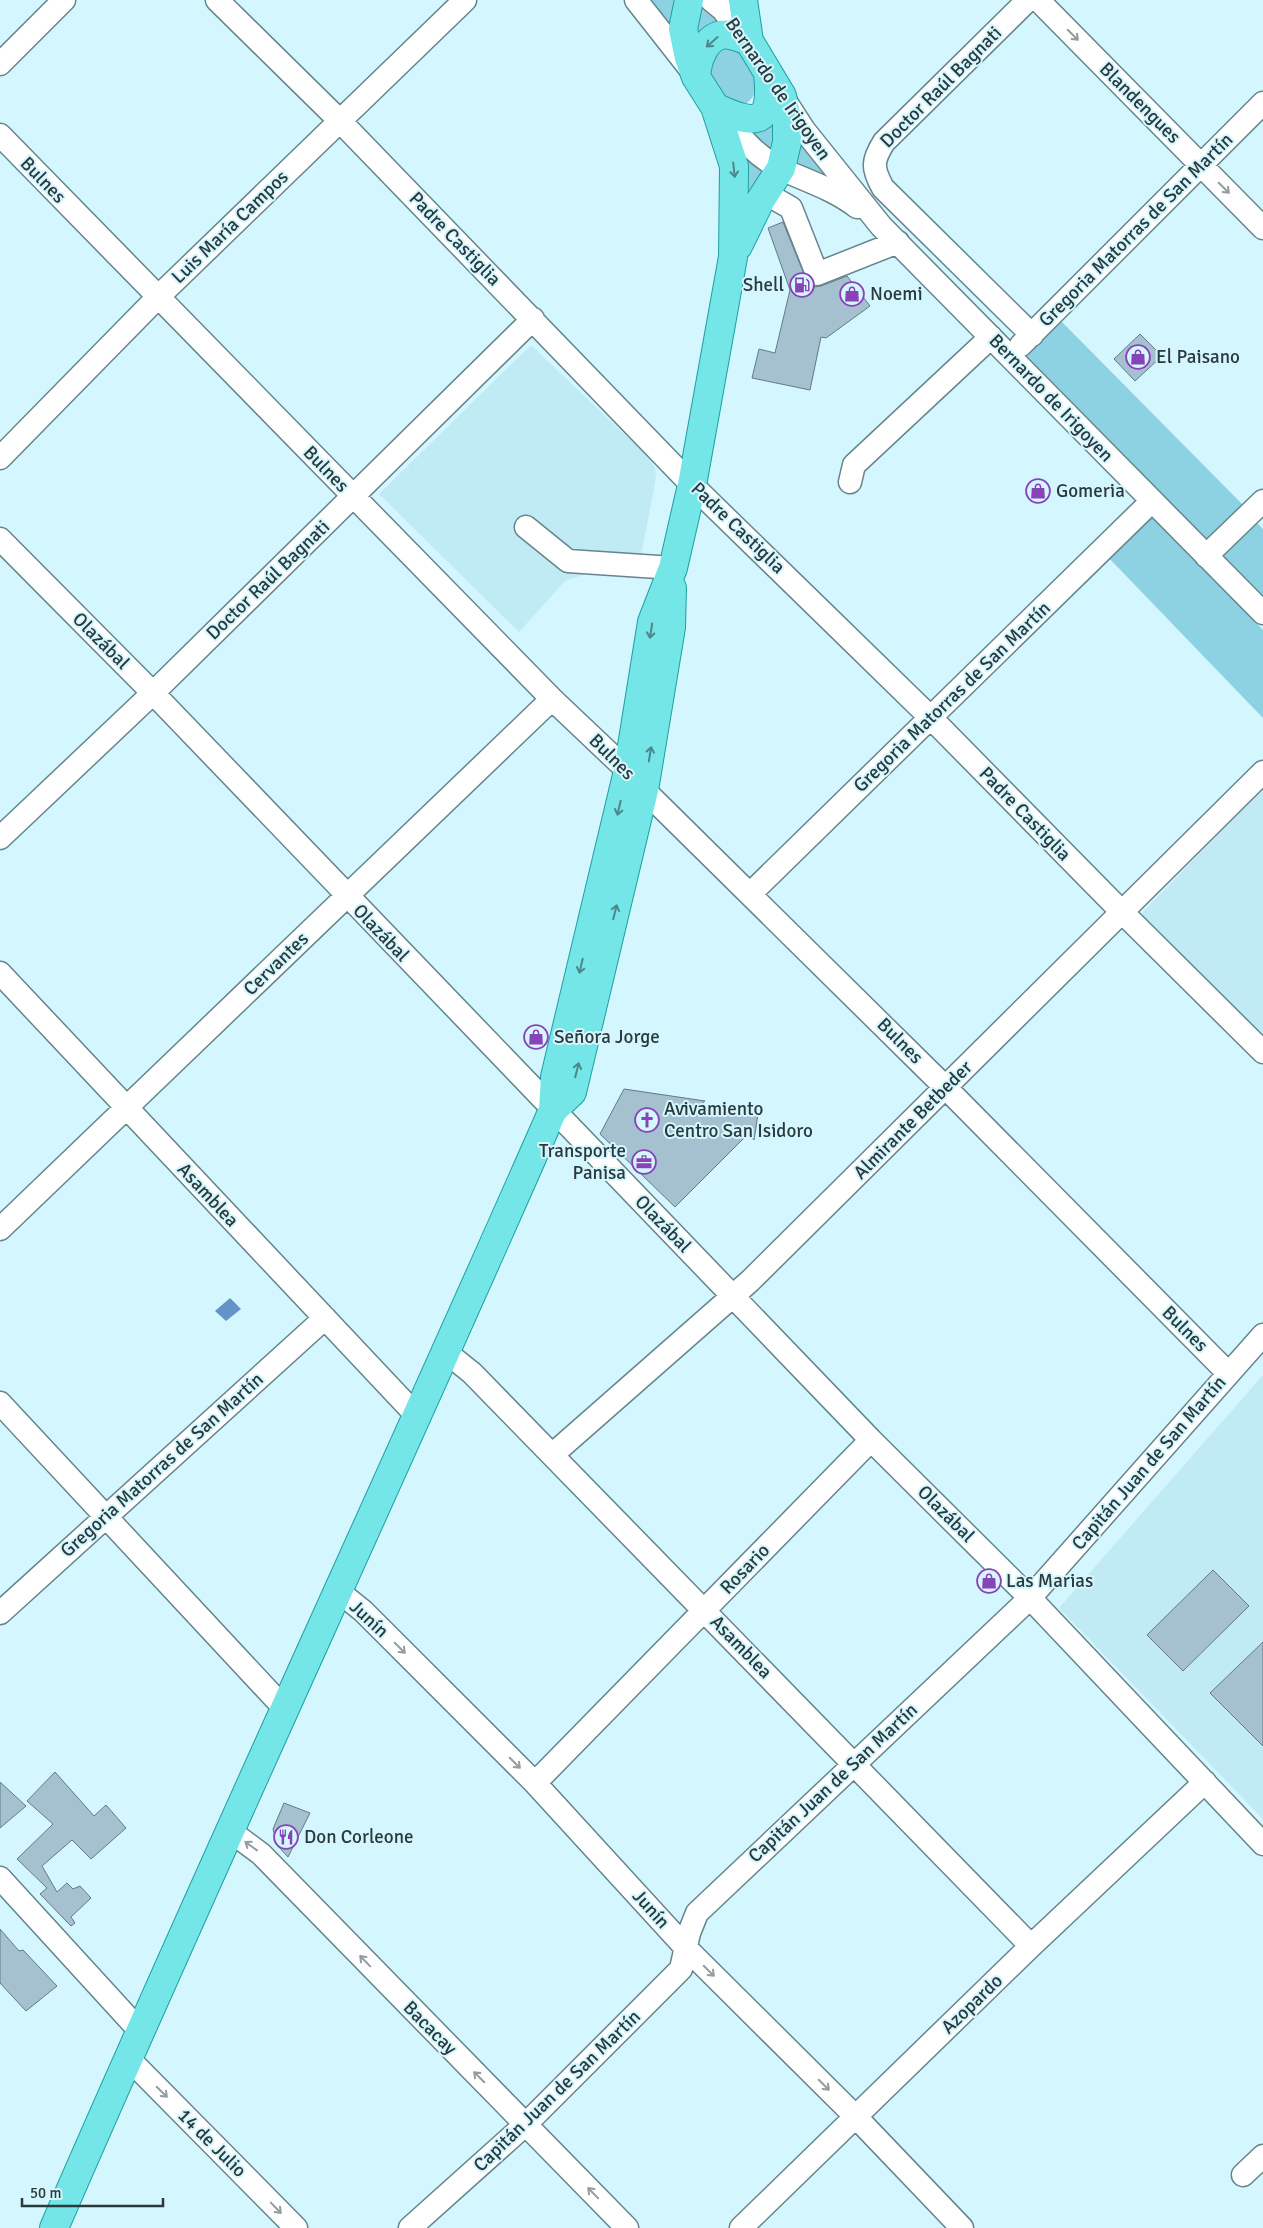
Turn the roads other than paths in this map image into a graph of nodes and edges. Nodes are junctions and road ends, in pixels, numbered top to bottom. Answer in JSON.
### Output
{"nodes":[{"id":1,"x":64,"y":0,"type":"edge"},
{"id":2,"x":217,"y":0,"type":"edge"},
{"id":3,"x":465,"y":0,"type":"edge"},
{"id":4,"x":636,"y":0,"type":"edge"},
{"id":5,"x":689,"y":0,"type":"edge"},
{"id":6,"x":711,"y":0,"type":"edge"},
{"id":7,"x":743,"y":0,"type":"edge"},
{"id":8,"x":1028,"y":0,"type":"edge"},
{"id":9,"x":1038,"y":0,"type":"edge"},
{"id":10,"x":748,"y":41,"type":"junction"},
{"id":11,"x":0,"y":64,"type":"edge"},
{"id":12,"x":768,"y":73,"type":"junction"},
{"id":13,"x":696,"y":77,"type":"junction"},
{"id":14,"x":782,"y":96,"type":"junction"},
{"id":15,"x":1263,"y":103,"type":"edge"},
{"id":16,"x":715,"y":107,"type":"junction"},
{"id":17,"x":339,"y":120,"type":"junction"},
{"id":18,"x":0,"y":135,"type":"edge"},
{"id":19,"x":877,"y":153,"type":"joint"},
{"id":20,"x":1200,"y":164,"type":"junction"},
{"id":21,"x":780,"y":168,"type":"junction"},
{"id":22,"x":765,"y":193,"type":"junction"},
{"id":23,"x":881,"y":226,"type":"junction"},
{"id":24,"x":1263,"y":228,"type":"edge"},
{"id":25,"x":898,"y":242,"type":"junction"},
{"id":26,"x":733,"y":257,"type":"junction"},
{"id":27,"x":158,"y":297,"type":"junction"},
{"id":28,"x":533,"y":319,"type":"junction"},
{"id":29,"x":1032,"y":335,"type":"junction"},
{"id":30,"x":991,"y":337,"type":"junction"},
{"id":31,"x":1010,"y":357,"type":"junction"},
{"id":32,"x":0,"y":458,"type":"edge"},
{"id":33,"x":850,"y":482,"type":"dead end"},
{"id":34,"x":692,"y":484,"type":"junction"},
{"id":35,"x":353,"y":496,"type":"junction"},
{"id":36,"x":1152,"y":501,"type":"junction"},
{"id":37,"x":1263,"y":501,"type":"edge"},
{"id":38,"x":526,"y":527,"type":"dead end"},
{"id":39,"x":0,"y":539,"type":"edge"},
{"id":40,"x":1206,"y":556,"type":"junction"},
{"id":41,"x":673,"y":568,"type":"junction"},
{"id":42,"x":1263,"y":613,"type":"edge"},
{"id":43,"x":153,"y":693,"type":"junction"},
{"id":44,"x":552,"y":699,"type":"junction"},
{"id":45,"x":931,"y":718,"type":"junction"},
{"id":46,"x":1263,"y":772,"type":"edge"},
{"id":47,"x":636,"y":780,"type":"junction"},
{"id":48,"x":0,"y":838,"type":"edge"},
{"id":49,"x":751,"y":893,"type":"junction"},
{"id":50,"x":346,"y":896,"type":"junction"},
{"id":51,"x":1122,"y":912,"type":"junction"},
{"id":52,"x":0,"y":974,"type":"edge"},
{"id":53,"x":1263,"y":1052,"type":"edge"},
{"id":54,"x":946,"y":1088,"type":"junction"},
{"id":55,"x":126,"y":1108,"type":"junction"},
{"id":56,"x":553,"y":1110,"type":"junction"},
{"id":57,"x":0,"y":1229,"type":"edge"},
{"id":58,"x":732,"y":1296,"type":"junction"},
{"id":59,"x":325,"y":1318,"type":"junction"},
{"id":60,"x":1263,"y":1335,"type":"edge"},
{"id":61,"x":447,"y":1352,"type":"junction"},
{"id":62,"x":1228,"y":1373,"type":"junction"},
{"id":63,"x":0,"y":1403,"type":"edge"},
{"id":64,"x":417,"y":1416,"type":"junction"},
{"id":65,"x":871,"y":1440,"type":"junction"},
{"id":66,"x":552,"y":1455,"type":"junction"},
{"id":67,"x":105,"y":1516,"type":"junction"},
{"id":68,"x":338,"y":1591,"type":"junction"},
{"id":69,"x":1030,"y":1598,"type":"junction"},
{"id":70,"x":705,"y":1610,"type":"junction"},
{"id":71,"x":0,"y":1613,"type":"edge"},
{"id":72,"x":285,"y":1710,"type":"junction"},
{"id":73,"x":854,"y":1764,"type":"junction"},
{"id":74,"x":1205,"y":1782,"type":"junction"},
{"id":75,"x":535,"y":1783,"type":"junction"},
{"id":76,"x":230,"y":1831,"type":"junction"},
{"id":77,"x":1263,"y":1844,"type":"edge"},
{"id":78,"x":0,"y":1878,"type":"edge"},
{"id":79,"x":1031,"y":1946,"type":"junction"},
{"id":80,"x":686,"y":1948,"type":"junction"},
{"id":81,"x":139,"y":2030,"type":"junction"},
{"id":82,"x":128,"y":2058,"type":"junction"},
{"id":83,"x":855,"y":2116,"type":"junction"},
{"id":84,"x":526,"y":2124,"type":"junction"},
{"id":85,"x":1263,"y":2156,"type":"edge"},
{"id":86,"x":1243,"y":2175,"type":"dead end"},
{"id":87,"x":54,"y":2228,"type":"edge"},
{"id":88,"x":296,"y":2228,"type":"edge"},
{"id":89,"x":410,"y":2228,"type":"edge"},
{"id":90,"x":627,"y":2228,"type":"edge"},
{"id":91,"x":741,"y":2228,"type":"edge"},
{"id":92,"x":962,"y":2228,"type":"edge"}],
"edges":[{"from":1,"to":11,"type":"street"},
{"from":2,"to":17,"type":"street","name":"Padre Castiglia"},
{"from":3,"to":17,"type":"street","name":"Luis María Campos"},
{"from":4,"to":13,"type":"street","name":"Bernardo de Irigoyen"},
{"from":5,"to":13,"type":"main road"},
{"from":6,"to":10,"type":"street","name":"Bernardo de Irigoyen"},
{"from":7,"to":10,"type":"main road"},
{"from":8,"to":19,"type":"street","name":"Doctor Raúl Bagnati"},
{"from":9,"to":20,"type":"street","name":"Blandengues","one_way":true},
{"from":10,"to":12,"type":"main road","name":"Bernardo de Irigoyen"},
{"from":10,"to":13,"type":"main road","one_way":true},
{"from":12,"to":14,"type":"main road","name":"Bernardo de Irigoyen"},
{"from":12,"to":16,"type":"main road"},
{"from":13,"to":16,"type":"main road","name":"Bernardo de Irigoyen"},
{"from":14,"to":21,"type":"main road"},
{"from":14,"to":23,"type":"street","name":"Bernardo de Irigoyen"},
{"from":15,"to":20,"type":"street","name":"Gregoria Matorras de San Martín"},
{"from":16,"to":21,"type":"street","name":"Bernardo de Irigoyen"},
{"from":16,"to":26,"type":"main road","one_way":true},
{"from":17,"to":27,"type":"street","name":"Luis María Campos"},
{"from":17,"to":28,"type":"street","name":"Padre Castiglia"},
{"from":18,"to":27,"type":"street","name":"Bulnes"},
{"from":19,"to":29,"type":"street","name":"Bernardo de Irigoyen"},
{"from":20,"to":24,"type":"street","name":"Blandengues","one_way":true},
{"from":20,"to":29,"type":"street","name":"Gregoria Matorras de San Martín"},
{"from":21,"to":22,"type":"main road"},
{"from":21,"to":23,"type":"street","name":"Bernardo de Irigoyen"},
{"from":22,"to":25,"type":"street"},
{"from":22,"to":26,"type":"main road"},
{"from":23,"to":25,"type":"street","name":"Bernardo de Irigoyen"},
{"from":25,"to":30,"type":"street","name":"Bernardo de Irigoyen"},
{"from":26,"to":34,"type":"main road"},
{"from":27,"to":32,"type":"street","name":"Luis María Campos"},
{"from":27,"to":35,"type":"street","name":"Bulnes"},
{"from":28,"to":34,"type":"street","name":"Padre Castiglia"},
{"from":28,"to":35,"type":"street","name":"Doctor Raúl Bagnati"},
{"from":29,"to":31,"type":"street","name":"Gregoria Matorras de San Martín"},
{"from":30,"to":31,"type":"street","name":"Bernardo de Irigoyen"},
{"from":30,"to":33,"type":"street"},
{"from":31,"to":36,"type":"street","name":"Bernardo de Irigoyen"},
{"from":34,"to":41,"type":"main road"},
{"from":34,"to":45,"type":"street","name":"Padre Castiglia"},
{"from":35,"to":43,"type":"street","name":"Doctor Raúl Bagnati"},
{"from":35,"to":44,"type":"street","name":"Bulnes"},
{"from":36,"to":40,"type":"street","name":"Bernardo de Irigoyen"},
{"from":36,"to":45,"type":"street","name":"Gregoria Matorras de San Martín"},
{"from":37,"to":40,"type":"street"},
{"from":38,"to":41,"type":"street"},
{"from":39,"to":43,"type":"street","name":"Olazábal"},
{"from":40,"to":42,"type":"street","name":"Bernardo de Irigoyen"},
{"from":41,"to":47,"type":"main road"},
{"from":43,"to":48,"type":"street","name":"Doctor Raúl Bagnati"},
{"from":43,"to":50,"type":"street","name":"Olazábal"},
{"from":44,"to":47,"type":"street","name":"Bulnes"},
{"from":44,"to":50,"type":"street","name":"Cervantes"},
{"from":45,"to":49,"type":"street","name":"Gregoria Matorras de San Martín"},
{"from":45,"to":51,"type":"street","name":"Padre Castiglia"},
{"from":46,"to":51,"type":"street","name":"Almirante Betbeder"},
{"from":47,"to":49,"type":"street","name":"Bulnes"},
{"from":47,"to":56,"type":"main road"},
{"from":49,"to":54,"type":"street","name":"Bulnes"},
{"from":50,"to":55,"type":"street","name":"Cervantes"},
{"from":50,"to":56,"type":"street","name":"Olazábal"},
{"from":51,"to":53,"type":"street","name":"Padre Castiglia"},
{"from":51,"to":54,"type":"street","name":"Almirante Betbeder"},
{"from":52,"to":55,"type":"street","name":"Asamblea"},
{"from":54,"to":58,"type":"street","name":"Almirante Betbeder"},
{"from":54,"to":62,"type":"street","name":"Bulnes"},
{"from":55,"to":57,"type":"street","name":"Cervantes"},
{"from":55,"to":59,"type":"street","name":"Asamblea"},
{"from":56,"to":58,"type":"street","name":"Olazábal"},
{"from":56,"to":61,"type":"main road"},
{"from":58,"to":65,"type":"street","name":"Olazábal"},
{"from":58,"to":66,"type":"street","name":"Almirante Betbeder"},
{"from":59,"to":64,"type":"street","name":"Asamblea"},
{"from":59,"to":67,"type":"street","name":"Gregoria Matorras de San Martín"},
{"from":60,"to":62,"type":"street","name":"Capitán Juan de San Martín"},
{"from":61,"to":64,"type":"main road"},
{"from":61,"to":66,"type":"street","name":"Asamblea"},
{"from":62,"to":69,"type":"street","name":"Capitán Juan de San Martín"},
{"from":63,"to":67,"type":"street"},
{"from":64,"to":68,"type":"main road"},
{"from":65,"to":69,"type":"street","name":"Olazábal"},
{"from":65,"to":70,"type":"street","name":"Rosario"},
{"from":66,"to":70,"type":"street","name":"Asamblea"},
{"from":67,"to":71,"type":"street","name":"Gregoria Matorras de San Martín"},
{"from":67,"to":72,"type":"street"},
{"from":68,"to":72,"type":"main road"},
{"from":68,"to":75,"type":"street","name":"Junín","one_way":true},
{"from":69,"to":73,"type":"street","name":"Capitán Juan de San Martín"},
{"from":69,"to":74,"type":"street","name":"Olazábal"},
{"from":70,"to":73,"type":"street","name":"Asamblea"},
{"from":70,"to":75,"type":"street","name":"Rosario"},
{"from":72,"to":76,"type":"main road"},
{"from":73,"to":79,"type":"street","name":"Asamblea"},
{"from":73,"to":80,"type":"street","name":"Capitán Juan de San Martín"},
{"from":74,"to":77,"type":"street","name":"Olazábal"},
{"from":74,"to":79,"type":"street","name":"Azopardo"},
{"from":75,"to":80,"type":"street","name":"Junín"},
{"from":76,"to":81,"type":"main road"},
{"from":84,"to":76,"type":"street","name":"Bacacay","one_way":true},
{"from":78,"to":81,"type":"street"},
{"from":79,"to":83,"type":"street","name":"Azopardo"},
{"from":80,"to":83,"type":"street","name":"Junín","one_way":true},
{"from":80,"to":84,"type":"street","name":"Capitán Juan de San Martín"},
{"from":81,"to":82,"type":"main road"},
{"from":82,"to":87,"type":"main road"},
{"from":82,"to":88,"type":"street","name":"14 de Julio","one_way":true},
{"from":83,"to":91,"type":"street","name":"Azopardo"},
{"from":83,"to":92,"type":"street","name":"Junín"},
{"from":84,"to":89,"type":"street","name":"Capitán Juan de San Martín"},
{"from":90,"to":84,"type":"street","name":"Bacacay","one_way":true},
{"from":85,"to":86,"type":"street"}]}
